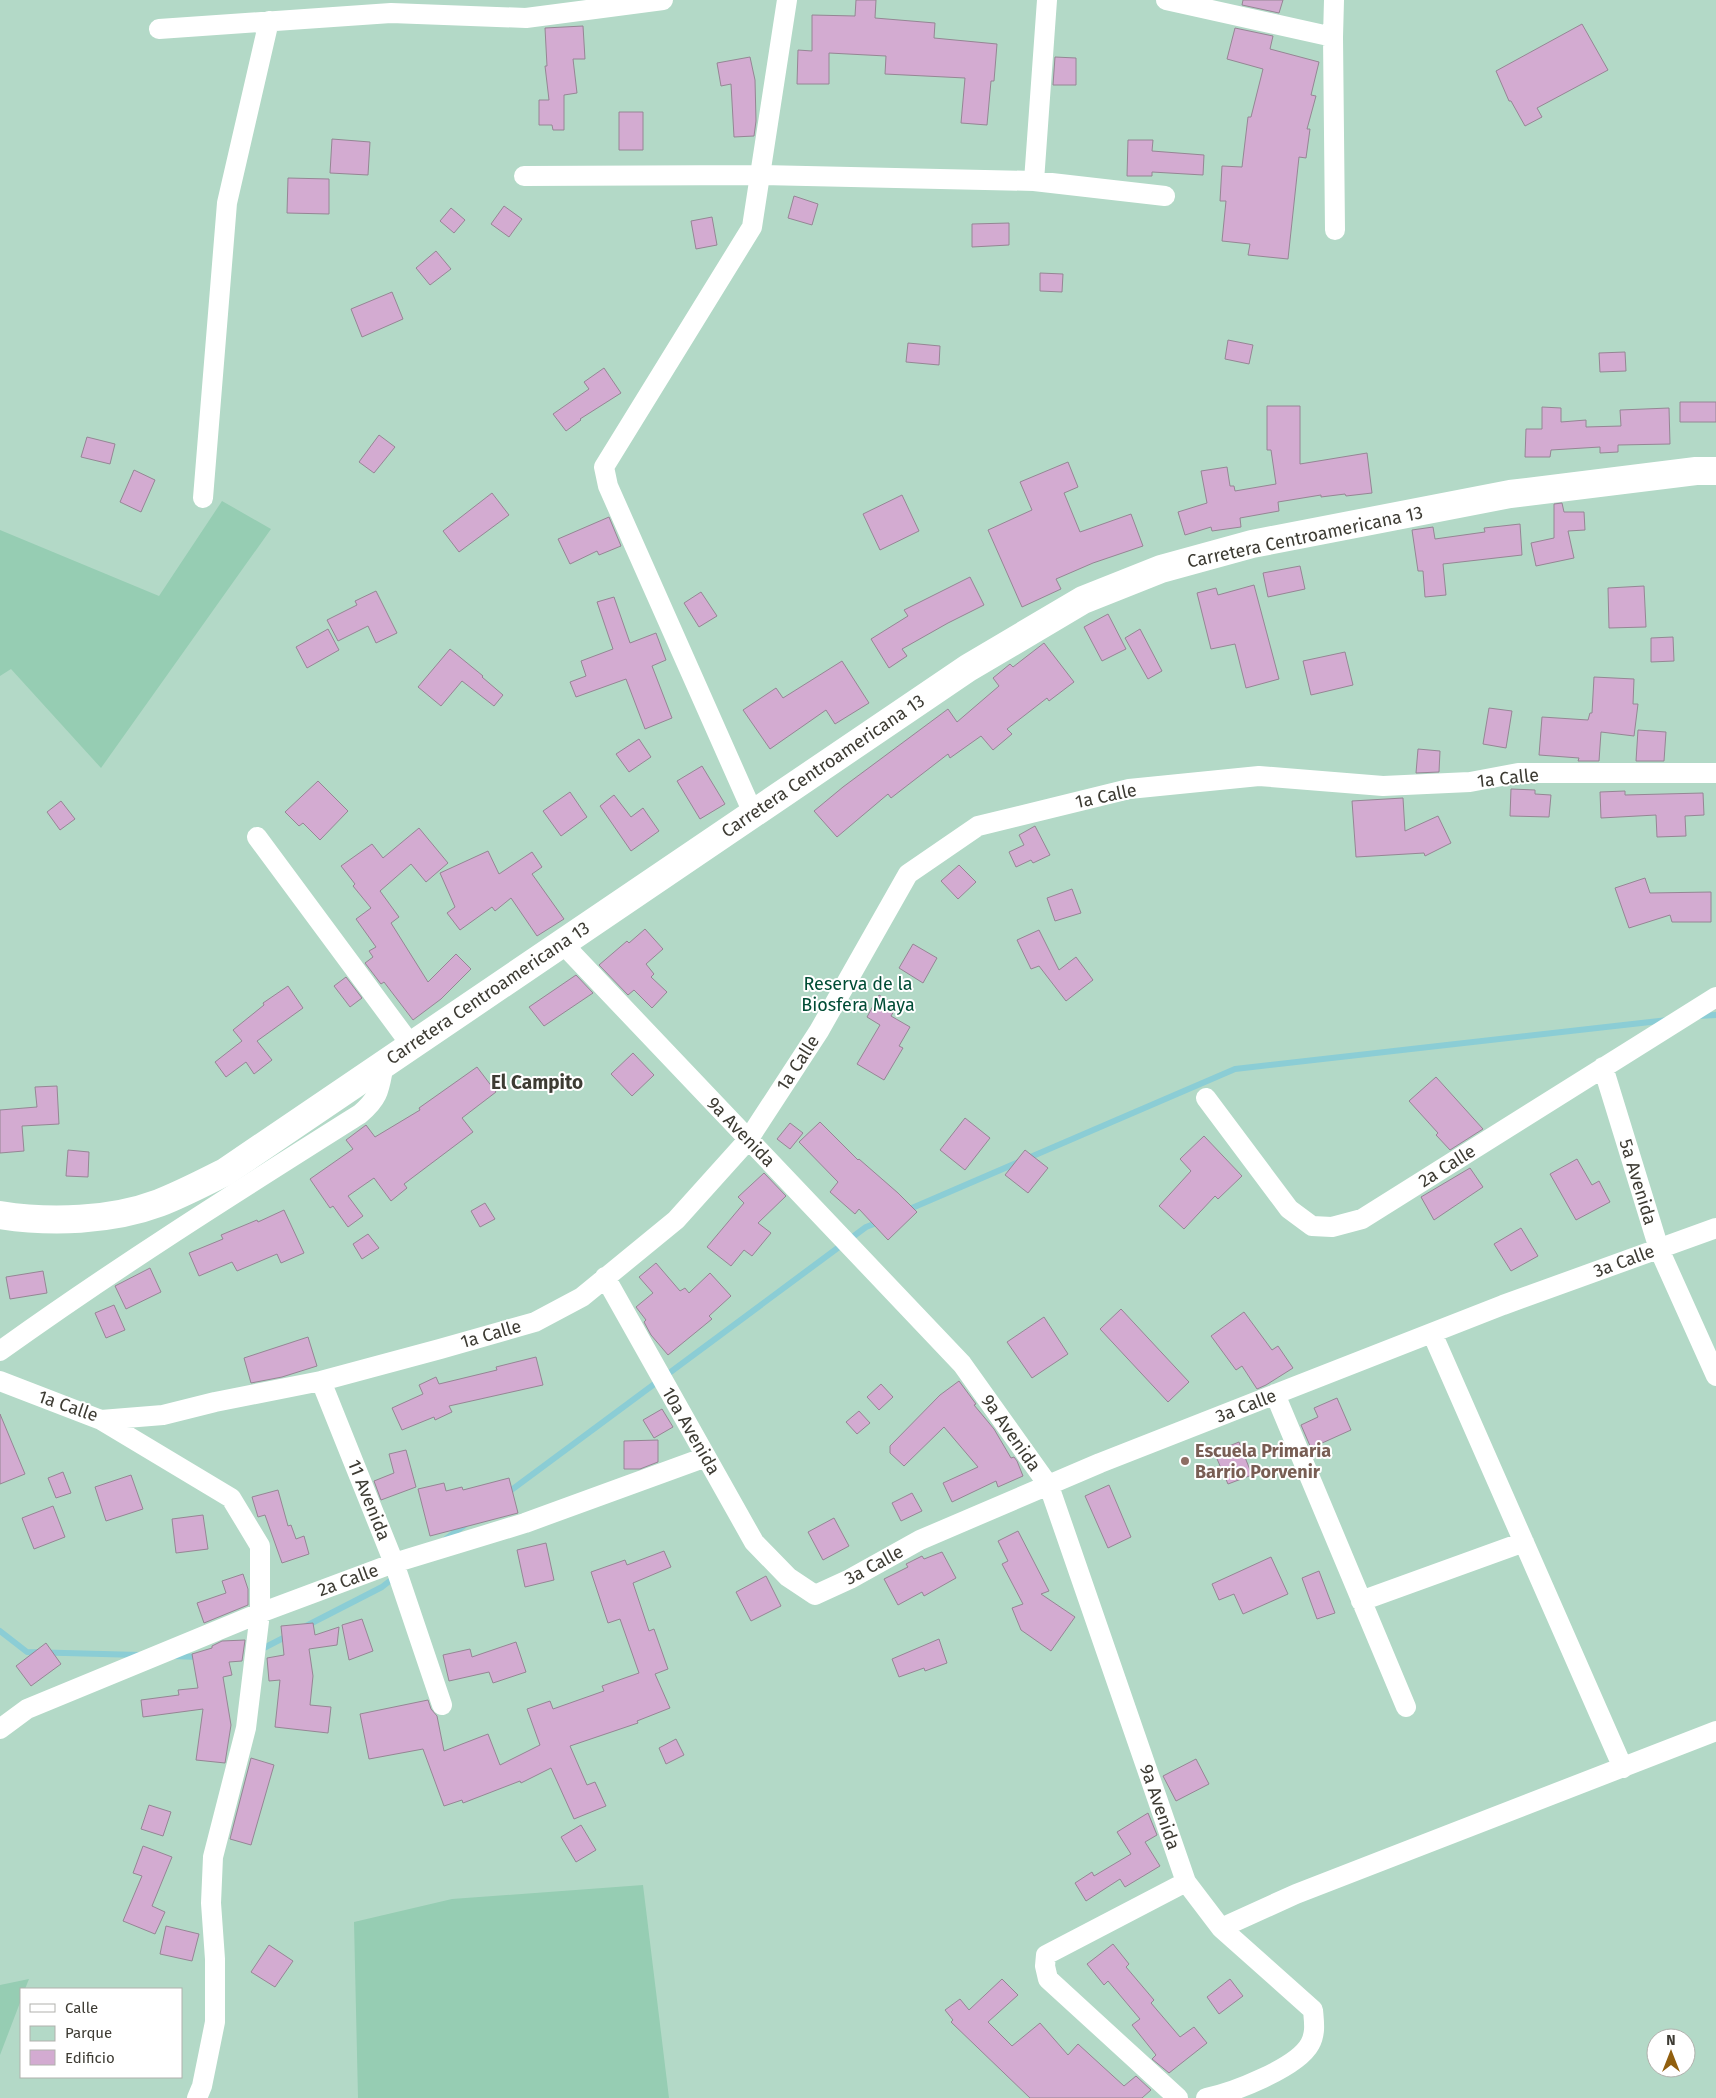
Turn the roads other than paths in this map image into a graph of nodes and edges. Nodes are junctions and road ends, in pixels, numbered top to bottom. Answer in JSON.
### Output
{"nodes":[{"id":1,"x":663,"y":0,"type":"edge"},
{"id":2,"x":787,"y":0,"type":"edge"},
{"id":3,"x":1047,"y":0,"type":"edge"},
{"id":4,"x":1166,"y":0,"type":"edge"},
{"id":5,"x":1334,"y":0,"type":"edge"},
{"id":6,"x":527,"y":9,"type":"edge"},
{"id":7,"x":269,"y":21,"type":"junction"},
{"id":8,"x":159,"y":29,"type":"dead end"},
{"id":9,"x":1333,"y":37,"type":"junction"},
{"id":10,"x":760,"y":175,"type":"junction"},
{"id":11,"x":524,"y":176,"type":"dead end"},
{"id":12,"x":1034,"y":181,"type":"junction"},
{"id":13,"x":1165,"y":196,"type":"dead end"},
{"id":14,"x":1335,"y":230,"type":"dead end"},
{"id":15,"x":1716,"y":471,"type":"edge"},
{"id":16,"x":203,"y":498,"type":"dead end"},
{"id":17,"x":1716,"y":773,"type":"edge"},
{"id":18,"x":753,"y":814,"type":"junction"},
{"id":19,"x":257,"y":837,"type":"dead end"},
{"id":20,"x":562,"y":943,"type":"junction"},
{"id":21,"x":1716,"y":997,"type":"edge"},
{"id":22,"x":411,"y":1045,"type":"junction"},
{"id":23,"x":384,"y":1064,"type":"junction"},
{"id":24,"x":1603,"y":1067,"type":"junction"},
{"id":25,"x":1206,"y":1098,"type":"dead end"},
{"id":26,"x":748,"y":1140,"type":"junction"},
{"id":27,"x":0,"y":1215,"type":"edge"},
{"id":28,"x":1716,"y":1228,"type":"edge"},
{"id":29,"x":1659,"y":1249,"type":"junction"},
{"id":30,"x":605,"y":1277,"type":"junction"},
{"id":31,"x":1432,"y":1333,"type":"junction"},
{"id":32,"x":0,"y":1351,"type":"edge"},
{"id":33,"x":1716,"y":1376,"type":"edge"},
{"id":34,"x":0,"y":1381,"type":"edge"},
{"id":35,"x":321,"y":1382,"type":"junction"},
{"id":36,"x":1275,"y":1394,"type":"junction"},
{"id":37,"x":101,"y":1420,"type":"junction"},
{"id":38,"x":706,"y":1457,"type":"junction"},
{"id":39,"x":1049,"y":1486,"type":"junction"},
{"id":40,"x":1524,"y":1542,"type":"junction"},
{"id":41,"x":394,"y":1563,"type":"junction"},
{"id":42,"x":788,"y":1577,"type":"joint"},
{"id":43,"x":1361,"y":1601,"type":"junction"},
{"id":44,"x":260,"y":1613,"type":"junction"},
{"id":45,"x":442,"y":1704,"type":"dead end"},
{"id":46,"x":1406,"y":1707,"type":"dead end"},
{"id":47,"x":0,"y":1729,"type":"edge"},
{"id":48,"x":1716,"y":1731,"type":"edge"},
{"id":49,"x":1623,"y":1768,"type":"junction"},
{"id":50,"x":1186,"y":1882,"type":"junction"},
{"id":51,"x":1222,"y":1928,"type":"junction"},
{"id":52,"x":197,"y":2098,"type":"edge"},
{"id":53,"x":1178,"y":2098,"type":"edge"},
{"id":54,"x":1206,"y":2098,"type":"edge"}],
"edges":[{"from":1,"to":6,"type":"street"},
{"from":2,"to":10,"type":"street"},
{"from":3,"to":12,"type":"street"},
{"from":4,"to":9,"type":"street"},
{"from":5,"to":9,"type":"street"},
{"from":6,"to":7,"type":"street"},
{"from":7,"to":8,"type":"street"},
{"from":7,"to":16,"type":"street"},
{"from":9,"to":14,"type":"street"},
{"from":10,"to":11,"type":"street"},
{"from":10,"to":12,"type":"street"},
{"from":10,"to":18,"type":"street"},
{"from":12,"to":13,"type":"street"},
{"from":15,"to":18,"type":"highway","name":"Carretera Centroamericana 13"},
{"from":17,"to":26,"type":"street","name":"1a Calle"},
{"from":18,"to":20,"type":"highway","name":"Carretera Centroamericana 13"},
{"from":19,"to":22,"type":"street"},
{"from":20,"to":22,"type":"highway","name":"Carretera Centroamericana 13"},
{"from":20,"to":26,"type":"street","name":"9a Avenida"},
{"from":21,"to":24,"type":"street","name":"2a Calle"},
{"from":22,"to":23,"type":"highway","name":"Carretera Centroamericana 13"},
{"from":23,"to":27,"type":"highway","name":"Carretera Centroamericana 13"},
{"from":23,"to":32,"type":"street"},
{"from":24,"to":25,"type":"street","name":"2a Calle"},
{"from":24,"to":29,"type":"street","name":"5a Avenida"},
{"from":26,"to":30,"type":"street","name":"1a Calle"},
{"from":26,"to":39,"type":"street","name":"9a Avenida"},
{"from":28,"to":29,"type":"street","name":"3a Calle"},
{"from":29,"to":31,"type":"street","name":"3a Calle"},
{"from":29,"to":33,"type":"street","name":"5a Avenida"},
{"from":30,"to":35,"type":"street","name":"1a Calle"},
{"from":30,"to":38,"type":"street","name":"10a Avenida"},
{"from":31,"to":36,"type":"street","name":"3a Calle"},
{"from":31,"to":40,"type":"street"},
{"from":34,"to":37,"type":"street","name":"1a Calle"},
{"from":35,"to":37,"type":"street","name":"1a Calle"},
{"from":35,"to":41,"type":"street","name":"11 Avenida"},
{"from":36,"to":39,"type":"street","name":"3a Calle"},
{"from":36,"to":43,"type":"street"},
{"from":37,"to":44,"type":"street"},
{"from":38,"to":41,"type":"street","name":"2a Calle"},
{"from":38,"to":42,"type":"street","name":"10a Avenida"},
{"from":39,"to":42,"type":"street","name":"3a Calle"},
{"from":39,"to":50,"type":"street","name":"9a Avenida"},
{"from":40,"to":43,"type":"street"},
{"from":40,"to":49,"type":"street"},
{"from":41,"to":44,"type":"street","name":"2a Calle"},
{"from":41,"to":45,"type":"street","name":"11 Avenida"},
{"from":43,"to":46,"type":"street"},
{"from":44,"to":47,"type":"street","name":"2a Calle"},
{"from":44,"to":52,"type":"street"},
{"from":48,"to":49,"type":"street"},
{"from":49,"to":51,"type":"street"},
{"from":50,"to":51,"type":"street","name":"9a Avenida"},
{"from":50,"to":53,"type":"street"},
{"from":51,"to":54,"type":"street","name":"9a Avenida"}]}
